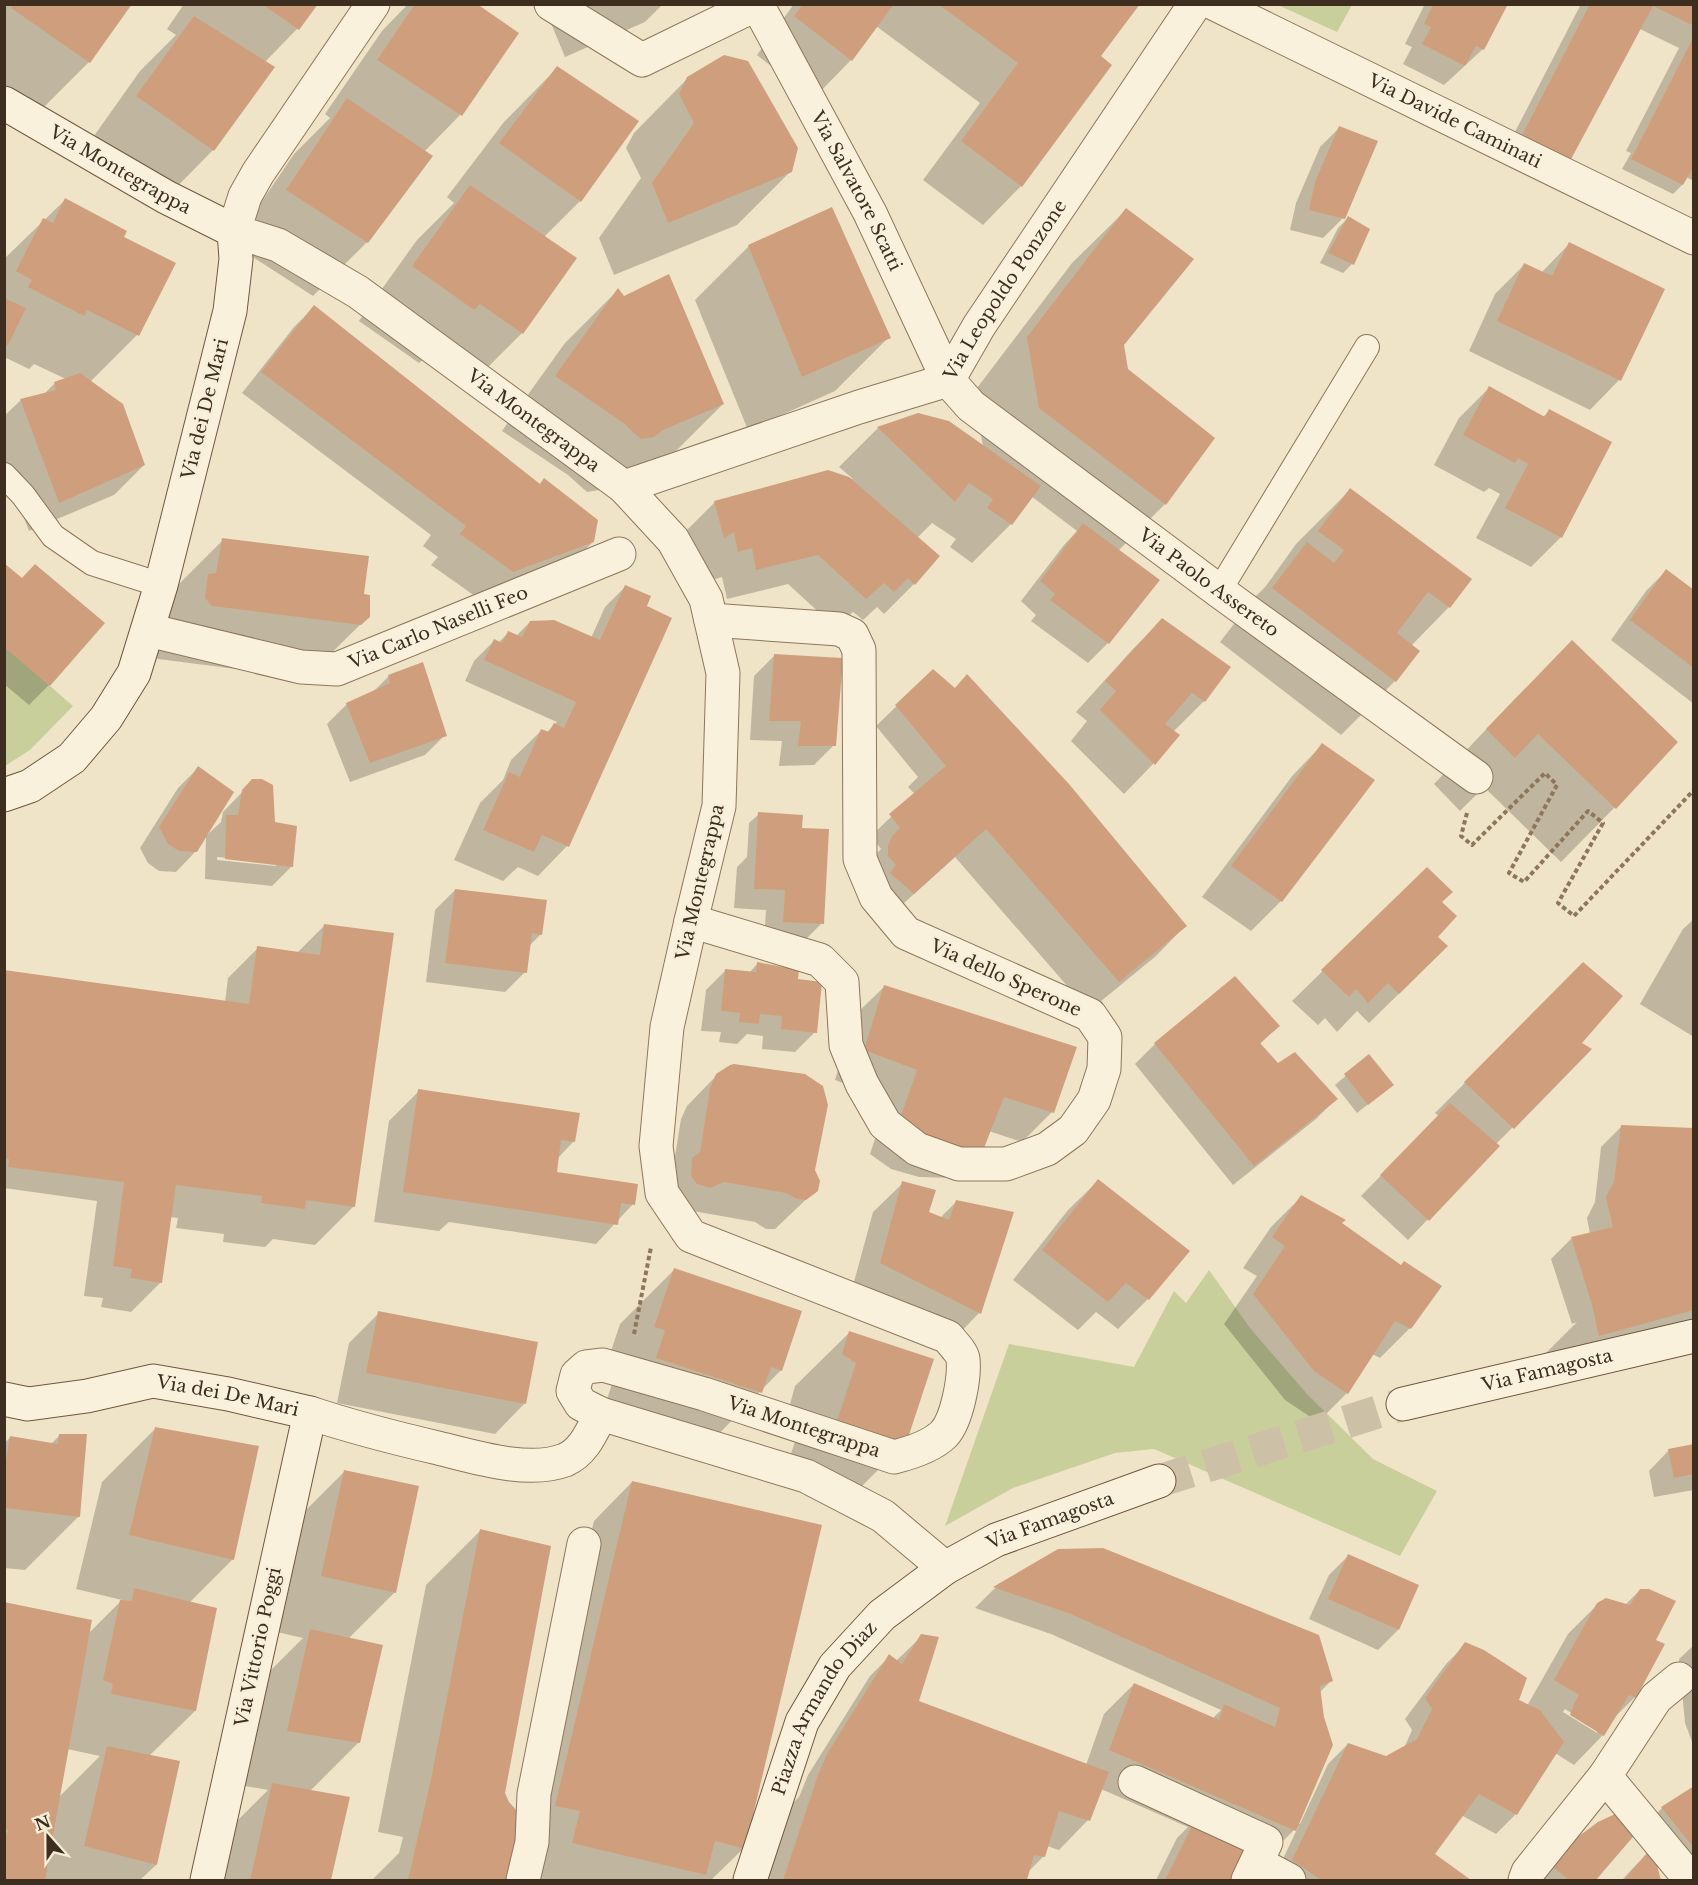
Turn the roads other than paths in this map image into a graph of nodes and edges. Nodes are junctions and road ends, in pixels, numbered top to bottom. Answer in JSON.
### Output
{"nodes":[{"id":1,"x":373,"y":4,"type":"edge"},
{"id":2,"x":551,"y":4,"type":"edge"},
{"id":3,"x":757,"y":4,"type":"edge"},
{"id":4,"x":1195,"y":4,"type":"edge"},
{"id":5,"x":1215,"y":4,"type":"edge"},
{"id":6,"x":4,"y":103,"type":"edge"},
{"id":7,"x":234,"y":231,"type":"junction"},
{"id":8,"x":1694,"y":238,"type":"edge"},
{"id":9,"x":1367,"y":347,"type":"dead end"},
{"id":10,"x":948,"y":380,"type":"junction"},
{"id":11,"x":4,"y":475,"type":"edge"},
{"id":12,"x":624,"y":487,"type":"junction"},
{"id":13,"x":619,"y":554,"type":"dead end"},
{"id":14,"x":161,"y":585,"type":"junction"},
{"id":15,"x":1219,"y":591,"type":"junction"},
{"id":16,"x":711,"y":620,"type":"junction"},
{"id":17,"x":148,"y":630,"type":"junction"},
{"id":18,"x":1476,"y":777,"type":"road end"},
{"id":19,"x":4,"y":795,"type":"edge"},
{"id":20,"x":691,"y":921,"type":"junction"},
{"id":21,"x":1694,"y":1336,"type":"edge"},
{"id":22,"x":4,"y":1399,"type":"edge"},
{"id":23,"x":1403,"y":1404,"type":"tunnel mouth"},
{"id":24,"x":309,"y":1413,"type":"junction"},
{"id":25,"x":602,"y":1414,"type":"junction"},
{"id":26,"x":1159,"y":1481,"type":"tunnel mouth"},
{"id":27,"x":584,"y":1544,"type":"dead end"},
{"id":28,"x":945,"y":1568,"type":"junction"},
{"id":29,"x":1679,"y":1679,"type":"dead end"},
{"id":30,"x":1605,"y":1776,"type":"junction"},
{"id":31,"x":1135,"y":1782,"type":"dead end"},
{"id":32,"x":1257,"y":1862,"type":"edge"},
{"id":33,"x":1526,"y":1876,"type":"edge"},
{"id":34,"x":207,"y":1881,"type":"edge"},
{"id":35,"x":523,"y":1881,"type":"edge"},
{"id":36,"x":750,"y":1881,"type":"edge"},
{"id":37,"x":1289,"y":1881,"type":"edge"},
{"id":38,"x":1691,"y":1881,"type":"edge"}],
"edges":[{"from":1,"to":7,"type":"street"},
{"from":2,"to":3,"type":"street"},
{"from":3,"to":10,"type":"street","name":"Via Salvatore Scatti"},
{"from":4,"to":10,"type":"street","name":"Via Leopoldo Ponzone"},
{"from":5,"to":8,"type":"street","name":"Via Davide Caminati"},
{"from":6,"to":7,"type":"street","name":"Via Montegrappa"},
{"from":7,"to":12,"type":"street","name":"Via Montegrappa"},
{"from":7,"to":14,"type":"street","name":"Via dei De Mari"},
{"from":9,"to":15,"type":"lane"},
{"from":10,"to":12,"type":"street","name":"Via Leopoldo Ponzone"},
{"from":10,"to":15,"type":"street","name":"Via Paolo Assereto"},
{"from":11,"to":14,"type":"lane"},
{"from":12,"to":16,"type":"street","name":"Via Montegrappa"},
{"from":13,"to":17,"type":"street","name":"Via Carlo Naselli Feo"},
{"from":14,"to":17,"type":"street","name":"Via dei De Mari"},
{"from":15,"to":18,"type":"street","name":"Via Paolo Assereto"},
{"from":16,"to":20,"type":"street","name":"Via Montegrappa"},
{"from":16,"to":20,"type":"street","name":"Via dello Sperone"},
{"from":17,"to":19,"type":"street","name":"Via dei De Mari"},
{"from":20,"to":25,"type":"street","name":"Via Montegrappa"},
{"from":21,"to":23,"type":"street","name":"Via Famagosta"},
{"from":22,"to":24,"type":"street","name":"Via dei De Mari"},
{"from":24,"to":25,"type":"street","name":"Via dei De Mari"},
{"from":24,"to":34,"type":"street","name":"Via Vittorio Poggi"},
{"from":25,"to":28,"type":"street"},
{"from":26,"to":28,"type":"street","name":"Via Famagosta"},
{"from":27,"to":35,"type":"street"},
{"from":28,"to":36,"type":"street","name":"Piazza Armando Diaz"},
{"from":29,"to":30,"type":"street"},
{"from":30,"to":33,"type":"street"},
{"from":30,"to":38,"type":"street"},
{"from":31,"to":32,"type":"street"},
{"from":32,"to":37,"type":"street"}]}
